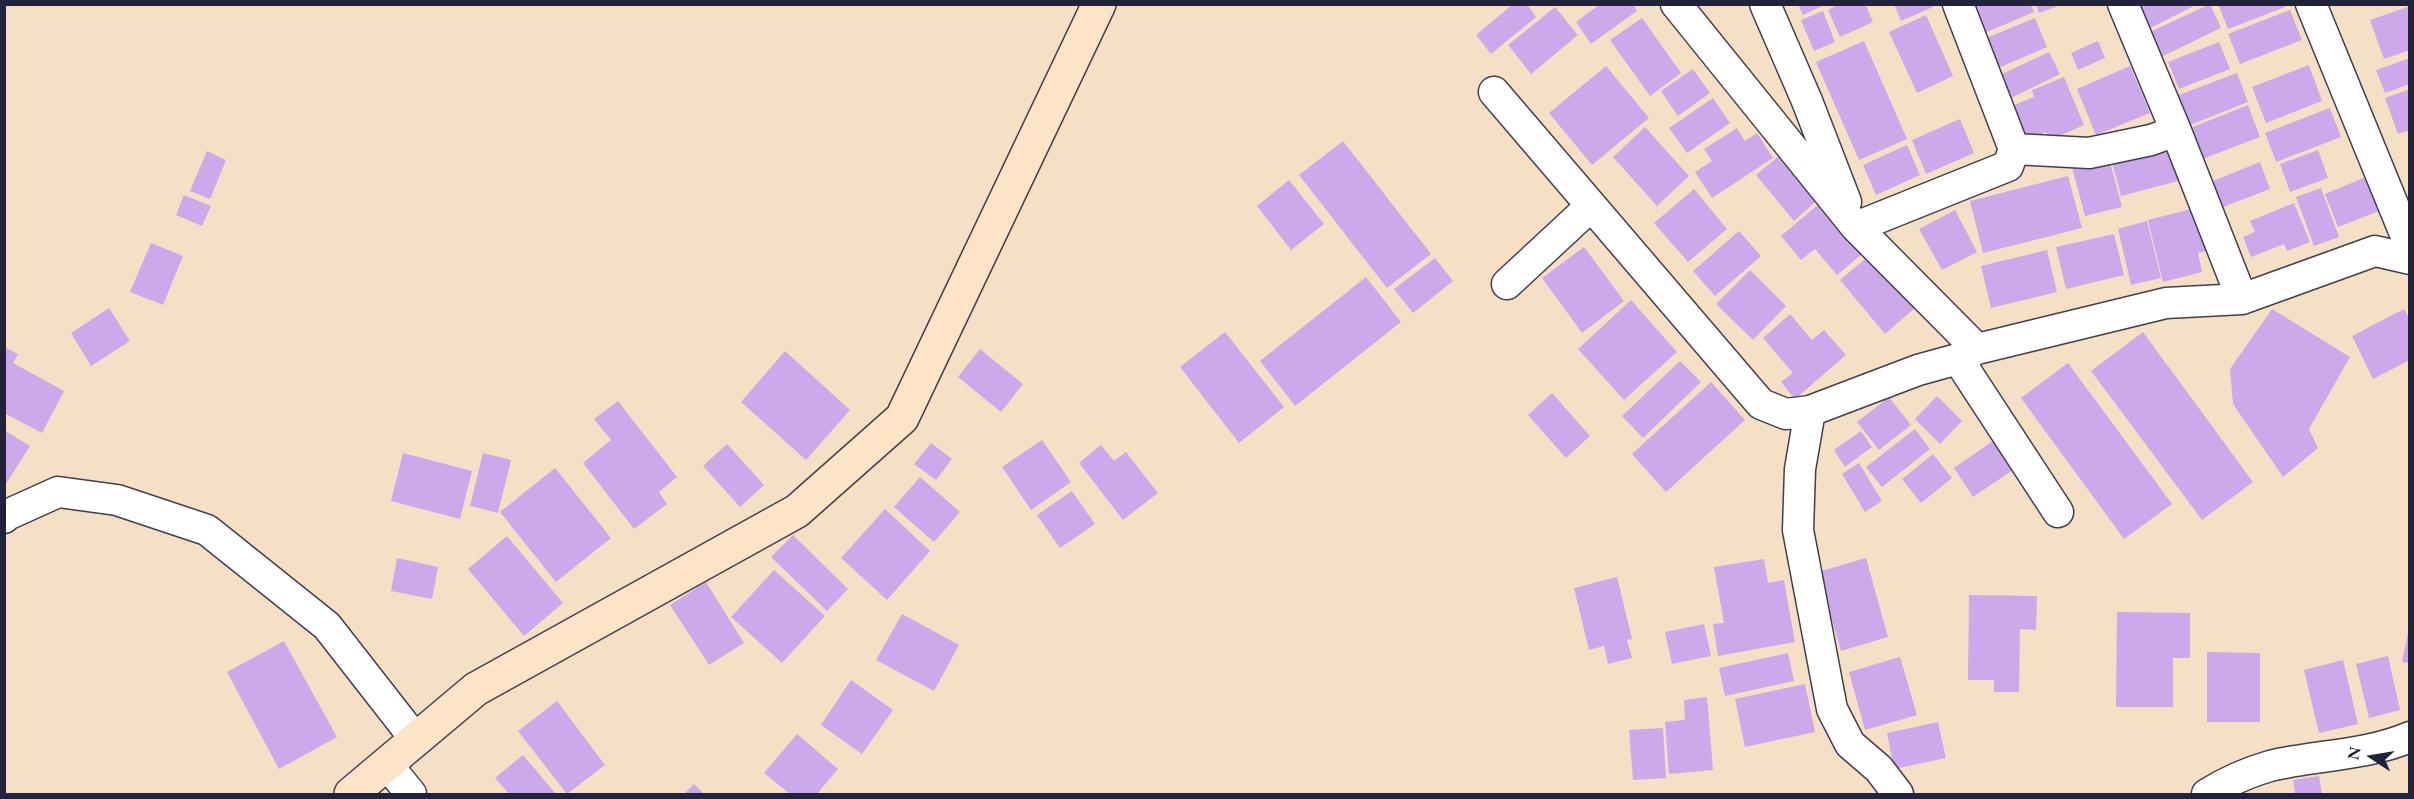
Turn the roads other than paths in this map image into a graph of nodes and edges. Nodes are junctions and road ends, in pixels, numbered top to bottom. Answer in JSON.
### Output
{"nodes":[{"id":1,"x":1099,"y":4,"type":"edge"},
{"id":2,"x":1676,"y":4,"type":"edge"},
{"id":3,"x":1765,"y":4,"type":"edge"},
{"id":4,"x":1958,"y":4,"type":"edge"},
{"id":5,"x":2123,"y":4,"type":"edge"},
{"id":6,"x":2311,"y":4,"type":"edge"},
{"id":7,"x":1494,"y":93,"type":"dead end"},
{"id":8,"x":2176,"y":131,"type":"junction"},
{"id":9,"x":2014,"y":149,"type":"junction"},
{"id":10,"x":1591,"y":206,"type":"junction"},
{"id":11,"x":1856,"y":227,"type":"junction"},
{"id":12,"x":2409,"y":246,"type":"edge"},
{"id":13,"x":2409,"y":259,"type":"edge"},
{"id":14,"x":1507,"y":284,"type":"dead end"},
{"id":15,"x":2242,"y":299,"type":"junction"},
{"id":16,"x":1968,"y":354,"type":"junction"},
{"id":17,"x":1810,"y":411,"type":"junction"},
{"id":18,"x":2058,"y":512,"type":"dead end"},
{"id":19,"x":4,"y":518,"type":"edge"},
{"id":20,"x":2409,"y":737,"type":"edge"},
{"id":21,"x":416,"y":740,"type":"junction"},
{"id":22,"x":386,"y":763,"type":"junction"},
{"id":23,"x":351,"y":795,"type":"edge"},
{"id":24,"x":411,"y":795,"type":"edge"},
{"id":25,"x":1899,"y":795,"type":"edge"},
{"id":26,"x":2207,"y":795,"type":"edge"}],
"edges":[{"from":1,"to":21,"type":"street"},
{"from":2,"to":11,"type":"street"},
{"from":3,"to":11,"type":"street"},
{"from":4,"to":9,"type":"street"},
{"from":5,"to":8,"type":"street"},
{"from":6,"to":12,"type":"street"},
{"from":7,"to":10,"type":"street"},
{"from":8,"to":9,"type":"street"},
{"from":8,"to":15,"type":"street"},
{"from":9,"to":11,"type":"street"},
{"from":10,"to":14,"type":"street"},
{"from":10,"to":17,"type":"street"},
{"from":11,"to":16,"type":"street"},
{"from":13,"to":15,"type":"street"},
{"from":15,"to":16,"type":"street"},
{"from":16,"to":17,"type":"street"},
{"from":16,"to":18,"type":"street"},
{"from":17,"to":25,"type":"street"},
{"from":19,"to":21,"type":"street"},
{"from":20,"to":26,"type":"street"},
{"from":21,"to":22,"type":"street"},
{"from":22,"to":23,"type":"street"},
{"from":22,"to":24,"type":"street"}]}
